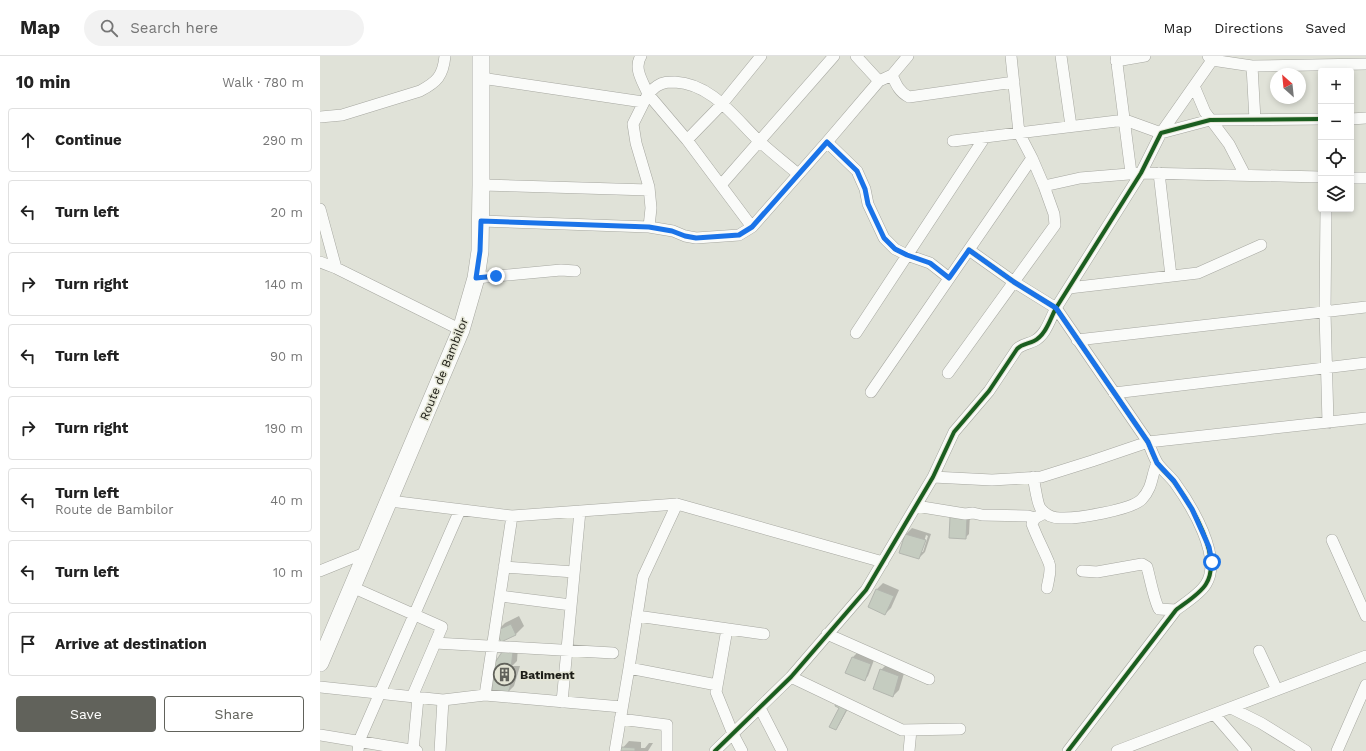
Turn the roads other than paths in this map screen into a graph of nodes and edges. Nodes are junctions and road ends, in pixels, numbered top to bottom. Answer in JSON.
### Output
{"nodes":[{"id":1,"x":445,"y":56,"type":"edge"},
{"id":2,"x":482,"y":56,"type":"edge"},
{"id":3,"x":641,"y":56,"type":"edge"},
{"id":4,"x":761,"y":56,"type":"edge"},
{"id":5,"x":834,"y":56,"type":"edge"},
{"id":6,"x":856,"y":56,"type":"edge"},
{"id":7,"x":908,"y":56,"type":"edge"},
{"id":8,"x":1011,"y":56,"type":"edge"},
{"id":9,"x":1061,"y":56,"type":"edge"},
{"id":10,"x":1145,"y":56,"type":"edge"},
{"id":11,"x":1212,"y":57,"type":"edge"},
{"id":12,"x":1116,"y":58,"type":"edge"},
{"id":13,"x":1366,"y":64,"type":"edge"},
{"id":14,"x":1252,"y":66,"type":"junction"},
{"id":15,"x":892,"y":74,"type":"junction"},
{"id":16,"x":482,"y":78,"type":"junction"},
{"id":17,"x":880,"y":81,"type":"junction"},
{"id":18,"x":1014,"y":82,"type":"junction"},
{"id":19,"x":1194,"y":86,"type":"junction"},
{"id":20,"x":646,"y":98,"type":"junction"},
{"id":21,"x":722,"y":104,"type":"junction"},
{"id":22,"x":320,"y":116,"type":"edge"},
{"id":23,"x":1366,"y":118,"type":"edge"},
{"id":24,"x":1318,"y":119,"type":"edge"},
{"id":25,"x":1354,"y":119,"type":"edge"},
{"id":26,"x":1125,"y":120,"type":"junction"},
{"id":27,"x":1210,"y":120,"type":"junction"},
{"id":28,"x":1255,"y":120,"type":"junction"},
{"id":29,"x":1071,"y":126,"type":"junction"},
{"id":30,"x":1019,"y":133,"type":"junction"},
{"id":31,"x":1161,"y":133,"type":"junction"},
{"id":32,"x":985,"y":137,"type":"junction"},
{"id":33,"x":687,"y":140,"type":"junction"},
{"id":34,"x":953,"y":140,"type":"dead end"},
{"id":35,"x":758,"y":141,"type":"junction"},
{"id":36,"x":827,"y":142,"type":"junction"},
{"id":37,"x":1032,"y":158,"type":"junction"},
{"id":38,"x":1136,"y":173,"type":"junction"},
{"id":39,"x":1159,"y":173,"type":"junction"},
{"id":40,"x":798,"y":174,"type":"junction"},
{"id":41,"x":1245,"y":175,"type":"junction"},
{"id":42,"x":1318,"y":177,"type":"edge"},
{"id":43,"x":1354,"y":178,"type":"edge"},
{"id":44,"x":1366,"y":178,"type":"edge"},
{"id":45,"x":482,"y":185,"type":"junction"},
{"id":46,"x":721,"y":185,"type":"junction"},
{"id":47,"x":1044,"y":186,"type":"junction"},
{"id":48,"x":649,"y":190,"type":"junction"},
{"id":49,"x":320,"y":209,"type":"edge"},
{"id":50,"x":1326,"y":212,"type":"edge"},
{"id":51,"x":481,"y":221,"type":"junction"},
{"id":52,"x":649,"y":227,"type":"junction"},
{"id":53,"x":752,"y":227,"type":"junction"},
{"id":54,"x":1261,"y":245,"type":"dead end"},
{"id":55,"x":969,"y":250,"type":"junction"},
{"id":56,"x":907,"y":255,"type":"junction"},
{"id":57,"x":320,"y":262,"type":"edge"},
{"id":58,"x":336,"y":268,"type":"junction"},
{"id":59,"x":575,"y":271,"type":"dead end"},
{"id":60,"x":1171,"y":276,"type":"junction"},
{"id":61,"x":476,"y":278,"type":"junction"},
{"id":62,"x":949,"y":278,"type":"junction"},
{"id":63,"x":1014,"y":282,"type":"junction"},
{"id":64,"x":1068,"y":288,"type":"junction"},
{"id":65,"x":1366,"y":307,"type":"edge"},
{"id":66,"x":1056,"y":308,"type":"junction"},
{"id":67,"x":1325,"y":312,"type":"junction"},
{"id":68,"x":462,"y":330,"type":"junction"},
{"id":69,"x":856,"y":333,"type":"dead end"},
{"id":70,"x":1077,"y":340,"type":"junction"},
{"id":71,"x":1366,"y":363,"type":"edge"},
{"id":72,"x":1326,"y":368,"type":"junction"},
{"id":73,"x":948,"y":373,"type":"dead end"},
{"id":74,"x":871,"y":392,"type":"dead end"},
{"id":75,"x":1114,"y":393,"type":"junction"},
{"id":76,"x":1366,"y":418,"type":"edge"},
{"id":77,"x":1328,"y":422,"type":"junction"},
{"id":78,"x":1148,"y":442,"type":"junction"},
{"id":79,"x":1157,"y":463,"type":"junction"},
{"id":80,"x":933,"y":477,"type":"junction"},
{"id":81,"x":1033,"y":477,"type":"junction"},
{"id":82,"x":390,"y":500,"type":"junction"},
{"id":83,"x":678,"y":504,"type":"junction"},
{"id":84,"x":916,"y":506,"type":"junction"},
{"id":85,"x":460,"y":510,"type":"junction"},
{"id":86,"x":580,"y":511,"type":"junction"},
{"id":87,"x":1040,"y":515,"type":"junction"},
{"id":88,"x":512,"y":516,"type":"junction"},
{"id":89,"x":1332,"y":540,"type":"dead end"},
{"id":90,"x":367,"y":552,"type":"junction"},
{"id":91,"x":883,"y":562,"type":"junction"},
{"id":92,"x":504,"y":567,"type":"junction"},
{"id":93,"x":320,"y":571,"type":"edge"},
{"id":94,"x":1082,"y":571,"type":"dead end"},
{"id":95,"x":574,"y":572,"type":"junction"},
{"id":96,"x":352,"y":587,"type":"junction"},
{"id":97,"x":1047,"y":588,"type":"dead end"},
{"id":98,"x":500,"y":596,"type":"junction"},
{"id":99,"x":571,"y":605,"type":"junction"},
{"id":100,"x":1176,"y":610,"type":"junction"},
{"id":101,"x":414,"y":615,"type":"junction"},
{"id":102,"x":637,"y":616,"type":"junction"},
{"id":103,"x":1366,"y":616,"type":"edge"},
{"id":104,"x":727,"y":629,"type":"junction"},
{"id":105,"x":764,"y":634,"type":"dead end"},
{"id":106,"x":827,"y":634,"type":"junction"},
{"id":107,"x":435,"y":643,"type":"junction"},
{"id":108,"x":492,"y":646,"type":"junction"},
{"id":109,"x":567,"y":650,"type":"junction"},
{"id":110,"x":1259,"y":651,"type":"dead end"},
{"id":111,"x":612,"y":653,"type":"dead end"},
{"id":112,"x":1366,"y":656,"type":"edge"},
{"id":113,"x":320,"y":663,"type":"edge"},
{"id":114,"x":629,"y":668,"type":"junction"},
{"id":115,"x":791,"y":677,"type":"junction"},
{"id":116,"x":930,"y":679,"type":"dead end"},
{"id":117,"x":717,"y":685,"type":"junction"},
{"id":118,"x":1366,"y":685,"type":"edge"},
{"id":119,"x":320,"y":687,"type":"edge"},
{"id":120,"x":1277,"y":690,"type":"junction"},
{"id":121,"x":380,"y":694,"type":"junction"},
{"id":122,"x":485,"y":695,"type":"junction"},
{"id":123,"x":415,"y":697,"type":"junction"},
{"id":124,"x":443,"y":700,"type":"junction"},
{"id":125,"x":562,"y":702,"type":"junction"},
{"id":126,"x":622,"y":707,"type":"junction"},
{"id":127,"x":760,"y":708,"type":"junction"},
{"id":128,"x":1231,"y":708,"type":"junction"},
{"id":129,"x":1214,"y":714,"type":"junction"},
{"id":130,"x":620,"y":719,"type":"junction"},
{"id":131,"x":960,"y":729,"type":"dead end"},
{"id":132,"x":910,"y":730,"type":"junction"},
{"id":133,"x":733,"y":734,"type":"junction"},
{"id":134,"x":320,"y":735,"type":"edge"},
{"id":135,"x":359,"y":746,"type":"edge"},
{"id":136,"x":1297,"y":749,"type":"edge"},
{"id":137,"x":414,"y":751,"type":"edge"},
{"id":138,"x":440,"y":751,"type":"edge"},
{"id":139,"x":615,"y":751,"type":"edge"},
{"id":140,"x":667,"y":751,"type":"edge"},
{"id":141,"x":715,"y":751,"type":"edge"},
{"id":142,"x":742,"y":751,"type":"edge"},
{"id":143,"x":782,"y":751,"type":"edge"},
{"id":144,"x":909,"y":751,"type":"edge"},
{"id":145,"x":1068,"y":751,"type":"edge"},
{"id":146,"x":1117,"y":751,"type":"edge"},
{"id":147,"x":1246,"y":751,"type":"edge"},
{"id":148,"x":1337,"y":751,"type":"edge"}],
"edges":[{"from":1,"to":22,"type":"street"},
{"from":2,"to":16,"type":"main road","name":"Route de Bambilor"},
{"from":3,"to":20,"type":"street"},
{"from":4,"to":21,"type":"street"},
{"from":5,"to":35,"type":"street"},
{"from":6,"to":17,"type":"street"},
{"from":7,"to":15,"type":"street"},
{"from":8,"to":18,"type":"street"},
{"from":9,"to":29,"type":"street"},
{"from":10,"to":12,"type":"street"},
{"from":11,"to":14,"type":"street"},
{"from":11,"to":19,"type":"street"},
{"from":12,"to":26,"type":"street"},
{"from":13,"to":14,"type":"street"},
{"from":14,"to":28,"type":"street"},
{"from":15,"to":17,"type":"street"},
{"from":15,"to":18,"type":"street"},
{"from":16,"to":20,"type":"street"},
{"from":16,"to":45,"type":"main road","name":"Route de Bambilor"},
{"from":17,"to":36,"type":"street"},
{"from":18,"to":30,"type":"street"},
{"from":19,"to":27,"type":"street"},
{"from":19,"to":31,"type":"street"},
{"from":20,"to":21,"type":"street"},
{"from":20,"to":33,"type":"street"},
{"from":20,"to":48,"type":"street"},
{"from":21,"to":33,"type":"street"},
{"from":21,"to":35,"type":"street"},
{"from":23,"to":25,"type":"street"},
{"from":24,"to":28,"type":"street"},
{"from":26,"to":29,"type":"street"},
{"from":26,"to":31,"type":"street"},
{"from":26,"to":38,"type":"street"},
{"from":27,"to":28,"type":"street"},
{"from":27,"to":31,"type":"street"},
{"from":27,"to":41,"type":"street"},
{"from":29,"to":30,"type":"street"},
{"from":30,"to":32,"type":"street"},
{"from":30,"to":37,"type":"street"},
{"from":31,"to":38,"type":"street"},
{"from":32,"to":34,"type":"street"},
{"from":32,"to":56,"type":"street"},
{"from":33,"to":46,"type":"street"},
{"from":35,"to":40,"type":"street"},
{"from":35,"to":46,"type":"street"},
{"from":36,"to":40,"type":"street"},
{"from":36,"to":56,"type":"street"},
{"from":37,"to":47,"type":"street"},
{"from":37,"to":55,"type":"street"},
{"from":38,"to":39,"type":"street"},
{"from":38,"to":47,"type":"street"},
{"from":38,"to":64,"type":"street"},
{"from":39,"to":41,"type":"street"},
{"from":39,"to":60,"type":"street"},
{"from":40,"to":53,"type":"street"},
{"from":41,"to":42,"type":"street"},
{"from":43,"to":44,"type":"street"},
{"from":45,"to":48,"type":"street"},
{"from":45,"to":51,"type":"main road","name":"Route de Bambilor"},
{"from":46,"to":53,"type":"street"},
{"from":47,"to":63,"type":"street"},
{"from":48,"to":52,"type":"street"},
{"from":49,"to":58,"type":"street"},
{"from":50,"to":67,"type":"street"},
{"from":51,"to":52,"type":"street"},
{"from":51,"to":61,"type":"main road","name":"Route de Bambilor"},
{"from":52,"to":53,"type":"street"},
{"from":54,"to":60,"type":"street"},
{"from":55,"to":62,"type":"street"},
{"from":55,"to":63,"type":"street"},
{"from":56,"to":62,"type":"street"},
{"from":56,"to":69,"type":"street"},
{"from":57,"to":58,"type":"street"},
{"from":58,"to":68,"type":"street"},
{"from":59,"to":61,"type":"street"},
{"from":60,"to":64,"type":"street"},
{"from":61,"to":68,"type":"main road","name":"Route de Bambilor"},
{"from":62,"to":74,"type":"street"},
{"from":63,"to":66,"type":"street"},
{"from":63,"to":73,"type":"street"},
{"from":64,"to":66,"type":"street"},
{"from":65,"to":67,"type":"street"},
{"from":66,"to":70,"type":"street"},
{"from":66,"to":80,"type":"street"},
{"from":67,"to":70,"type":"street"},
{"from":67,"to":72,"type":"street"},
{"from":68,"to":82,"type":"main road","name":"Route de Bambilor"},
{"from":70,"to":75,"type":"street"},
{"from":71,"to":72,"type":"street"},
{"from":72,"to":75,"type":"street"},
{"from":72,"to":77,"type":"street"},
{"from":75,"to":78,"type":"street"},
{"from":76,"to":77,"type":"street"},
{"from":77,"to":78,"type":"street"},
{"from":78,"to":79,"type":"street"},
{"from":78,"to":81,"type":"street"},
{"from":79,"to":87,"type":"street"},
{"from":79,"to":100,"type":"street"},
{"from":80,"to":81,"type":"street"},
{"from":80,"to":84,"type":"street"},
{"from":81,"to":87,"type":"street"},
{"from":82,"to":85,"type":"street"},
{"from":82,"to":90,"type":"main road","name":"Route de Bambilor"},
{"from":83,"to":86,"type":"street"},
{"from":83,"to":91,"type":"street"},
{"from":83,"to":102,"type":"street"},
{"from":84,"to":87,"type":"street"},
{"from":84,"to":91,"type":"street"},
{"from":85,"to":88,"type":"street"},
{"from":85,"to":101,"type":"street"},
{"from":86,"to":88,"type":"street"},
{"from":86,"to":95,"type":"street"},
{"from":87,"to":97,"type":"street"},
{"from":88,"to":92,"type":"street"},
{"from":89,"to":103,"type":"street"},
{"from":90,"to":93,"type":"street"},
{"from":90,"to":96,"type":"main road","name":"Route de Bambilor"},
{"from":91,"to":106,"type":"street"},
{"from":92,"to":95,"type":"street"},
{"from":92,"to":98,"type":"street"},
{"from":94,"to":100,"type":"street"},
{"from":95,"to":99,"type":"street"},
{"from":96,"to":101,"type":"street"},
{"from":96,"to":113,"type":"main road","name":"Route de Bambilor"},
{"from":98,"to":99,"type":"street"},
{"from":98,"to":108,"type":"street"},
{"from":99,"to":109,"type":"street"},
{"from":100,"to":145,"type":"street"},
{"from":101,"to":107,"type":"street"},
{"from":101,"to":121,"type":"street"},
{"from":102,"to":104,"type":"street"},
{"from":102,"to":114,"type":"street"},
{"from":104,"to":105,"type":"street"},
{"from":104,"to":117,"type":"street"},
{"from":106,"to":115,"type":"street"},
{"from":106,"to":116,"type":"street"},
{"from":107,"to":108,"type":"street"},
{"from":107,"to":123,"type":"street"},
{"from":108,"to":109,"type":"street"},
{"from":108,"to":122,"type":"street"},
{"from":109,"to":111,"type":"street"},
{"from":109,"to":125,"type":"street"},
{"from":110,"to":120,"type":"street"},
{"from":112,"to":120,"type":"street"},
{"from":114,"to":117,"type":"street"},
{"from":114,"to":126,"type":"street"},
{"from":115,"to":127,"type":"street"},
{"from":115,"to":132,"type":"street"},
{"from":117,"to":133,"type":"street"},
{"from":118,"to":148,"type":"street"},
{"from":119,"to":121,"type":"street"},
{"from":120,"to":128,"type":"street"},
{"from":121,"to":123,"type":"street"},
{"from":121,"to":135,"type":"street"},
{"from":122,"to":124,"type":"street"},
{"from":122,"to":125,"type":"street"},
{"from":123,"to":124,"type":"street"},
{"from":123,"to":137,"type":"street"},
{"from":124,"to":138,"type":"street"},
{"from":125,"to":126,"type":"street"},
{"from":126,"to":130,"type":"street"},
{"from":127,"to":133,"type":"street"},
{"from":127,"to":143,"type":"street"},
{"from":128,"to":129,"type":"street"},
{"from":128,"to":136,"type":"street"},
{"from":129,"to":146,"type":"street"},
{"from":129,"to":147,"type":"street"},
{"from":130,"to":139,"type":"street"},
{"from":130,"to":140,"type":"street"},
{"from":131,"to":132,"type":"street"},
{"from":132,"to":144,"type":"street"},
{"from":133,"to":141,"type":"street"},
{"from":133,"to":142,"type":"street"},
{"from":134,"to":135,"type":"street"},
{"from":135,"to":137,"type":"street"}]}
